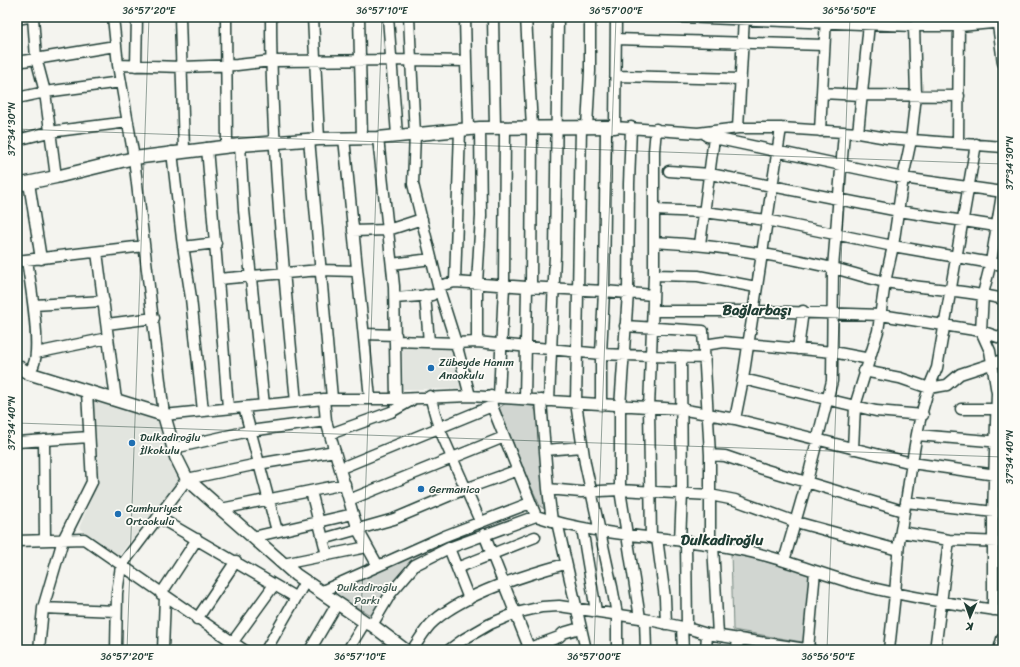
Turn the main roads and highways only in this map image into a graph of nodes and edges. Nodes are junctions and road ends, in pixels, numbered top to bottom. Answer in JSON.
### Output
{"nodes":[{"id":1,"x":610,"y":127,"type":"road end"},
{"id":2,"x":21,"y":185,"type":"edge"},
{"id":3,"x":17,"y":366,"type":"edge"},
{"id":4,"x":1003,"y":639,"type":"edge"},
{"id":5,"x":405,"y":650,"type":"edge"},
{"id":6,"x":1000,"y":650,"type":"edge"}],
"edges":[{"from":1,"to":2,"type":"main road"},
{"from":3,"to":5,"type":"main road"},
{"from":4,"to":6,"type":"main road"}]}
